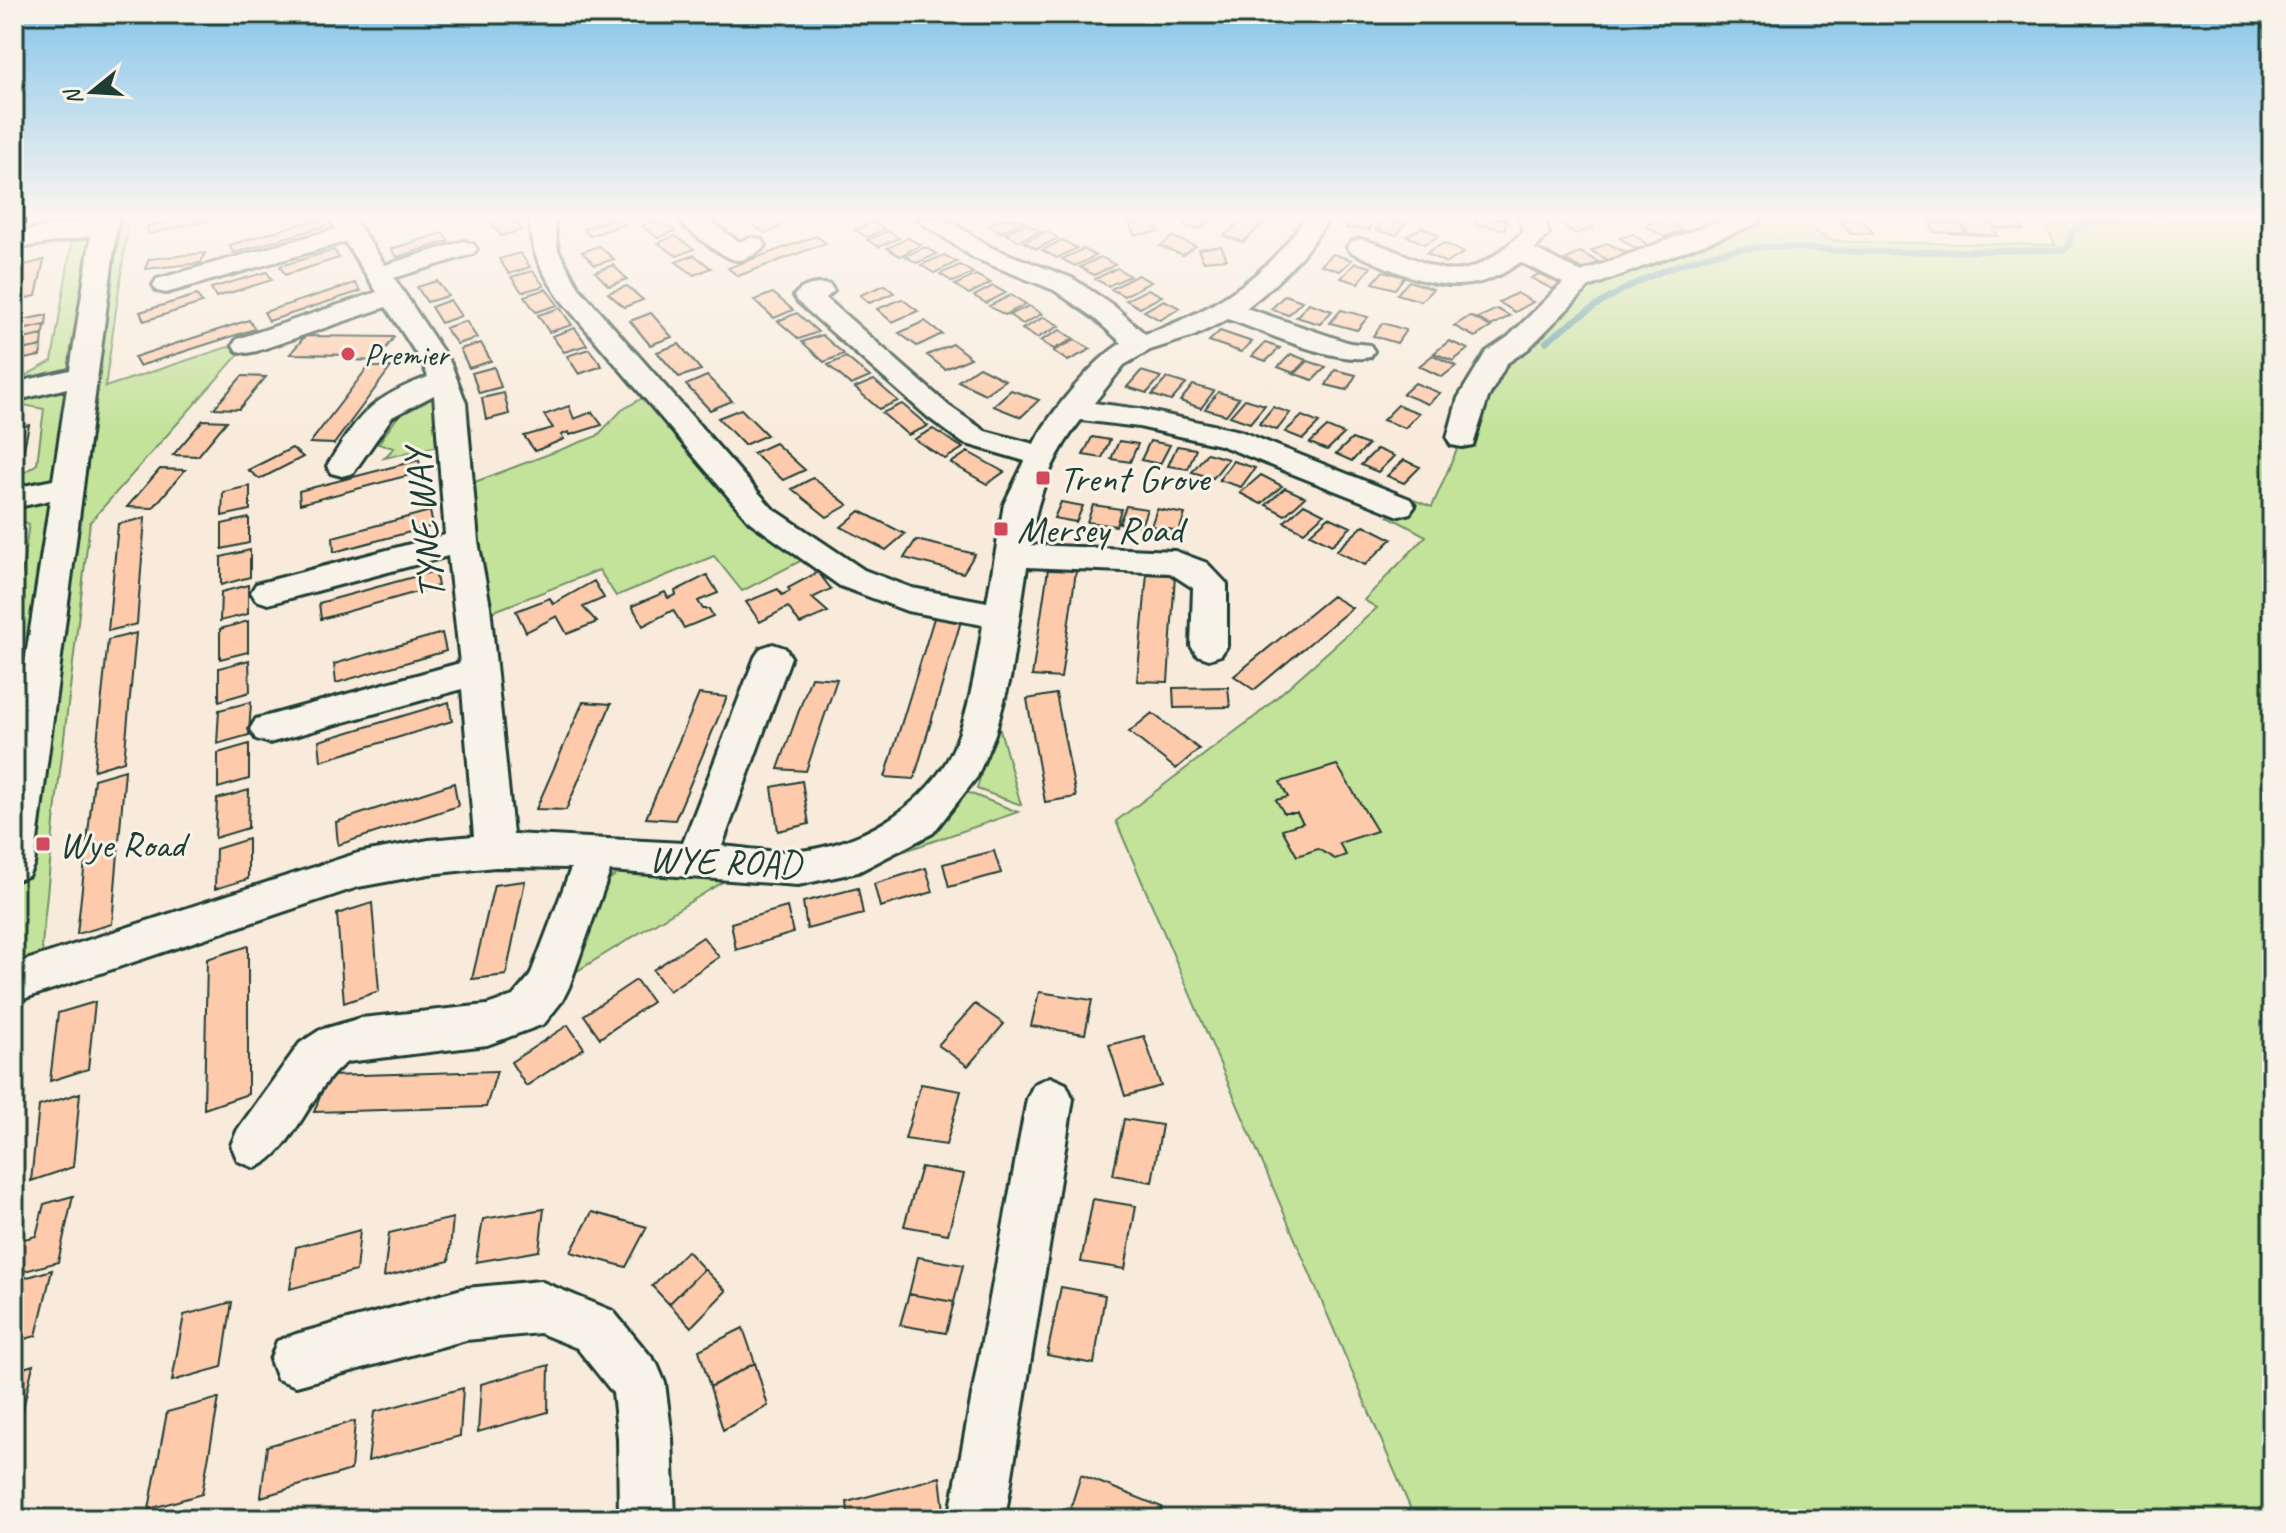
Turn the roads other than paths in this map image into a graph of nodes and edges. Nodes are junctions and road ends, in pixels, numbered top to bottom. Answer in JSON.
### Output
{"nodes":[{"id":1,"x":96,"y":291,"type":"edge"},
{"id":2,"x":372,"y":291,"type":"edge"},
{"id":3,"x":389,"y":291,"type":"edge"},
{"id":4,"x":568,"y":291,"type":"edge"},
{"id":5,"x":821,"y":291,"type":"dead end"},
{"id":6,"x":1073,"y":291,"type":"edge"},
{"id":7,"x":1250,"y":291,"type":"edge"},
{"id":8,"x":1570,"y":291,"type":"edge"},
{"id":9,"x":1226,"y":310,"type":"junction"},
{"id":10,"x":1140,"y":344,"type":"junction"},
{"id":11,"x":247,"y":345,"type":"dead end"},
{"id":12,"x":1360,"y":351,"type":"dead end"},
{"id":13,"x":83,"y":376,"type":"junction"},
{"id":14,"x":444,"y":381,"type":"junction"},
{"id":15,"x":14,"y":392,"type":"edge"},
{"id":16,"x":1075,"y":410,"type":"junction"},
{"id":17,"x":1462,"y":438,"type":"dead end"},
{"id":18,"x":1042,"y":455,"type":"junction"},
{"id":19,"x":342,"y":466,"type":"dead end"},
{"id":20,"x":70,"y":486,"type":"junction"},
{"id":21,"x":14,"y":498,"type":"edge"},
{"id":22,"x":1399,"y":506,"type":"dead end"},
{"id":23,"x":462,"y":541,"type":"junction"},
{"id":24,"x":1011,"y":555,"type":"junction"},
{"id":25,"x":268,"y":592,"type":"dead end"},
{"id":26,"x":1000,"y":616,"type":"junction"},
{"id":27,"x":1209,"y":646,"type":"dead end"},
{"id":28,"x":479,"y":671,"type":"junction"},
{"id":29,"x":757,"y":674,"type":"dead end"},
{"id":30,"x":269,"y":729,"type":"dead end"},
{"id":31,"x":21,"y":770,"type":"edge"},
{"id":32,"x":495,"y":851,"type":"junction"},
{"id":33,"x":596,"y":855,"type":"junction"},
{"id":34,"x":696,"y":862,"type":"junction"},
{"id":35,"x":14,"y":864,"type":"edge"},
{"id":36,"x":14,"y":983,"type":"edge"},
{"id":37,"x":1050,"y":1099,"type":"dead end"},
{"id":38,"x":255,"y":1145,"type":"dead end"},
{"id":39,"x":296,"y":1360,"type":"dead end"},
{"id":40,"x":647,"y":1519,"type":"edge"},
{"id":41,"x":977,"y":1519,"type":"edge"}],
"edges":[{"from":1,"to":13,"type":"street"},
{"from":2,"to":11,"type":"street"},
{"from":3,"to":14,"type":"street","name":"TYNE WAY"},
{"from":4,"to":26,"type":"street"},
{"from":5,"to":18,"type":"street"},
{"from":6,"to":10,"type":"street"},
{"from":7,"to":9,"type":"street","name":"WYE ROAD"},
{"from":8,"to":17,"type":"street"},
{"from":9,"to":10,"type":"street","name":"WYE ROAD"},
{"from":9,"to":12,"type":"street"},
{"from":10,"to":16,"type":"street","name":"WYE ROAD"},
{"from":13,"to":15,"type":"street"},
{"from":13,"to":20,"type":"street"},
{"from":14,"to":19,"type":"street"},
{"from":14,"to":23,"type":"street","name":"TYNE WAY"},
{"from":16,"to":18,"type":"street","name":"WYE ROAD"},
{"from":16,"to":22,"type":"street"},
{"from":18,"to":24,"type":"street","name":"WYE ROAD"},
{"from":20,"to":21,"type":"street"},
{"from":20,"to":31,"type":"street"},
{"from":23,"to":25,"type":"street"},
{"from":23,"to":28,"type":"street","name":"TYNE WAY"},
{"from":24,"to":26,"type":"street","name":"WYE ROAD"},
{"from":24,"to":27,"type":"street"},
{"from":26,"to":34,"type":"street","name":"WYE ROAD"},
{"from":28,"to":30,"type":"street"},
{"from":28,"to":32,"type":"street","name":"TYNE WAY"},
{"from":29,"to":34,"type":"street"},
{"from":31,"to":35,"type":"street"},
{"from":32,"to":33,"type":"street","name":"WYE ROAD"},
{"from":32,"to":36,"type":"street","name":"WYE ROAD"},
{"from":33,"to":34,"type":"street","name":"WYE ROAD"},
{"from":33,"to":38,"type":"street"},
{"from":37,"to":41,"type":"street"},
{"from":39,"to":40,"type":"street"}]}
